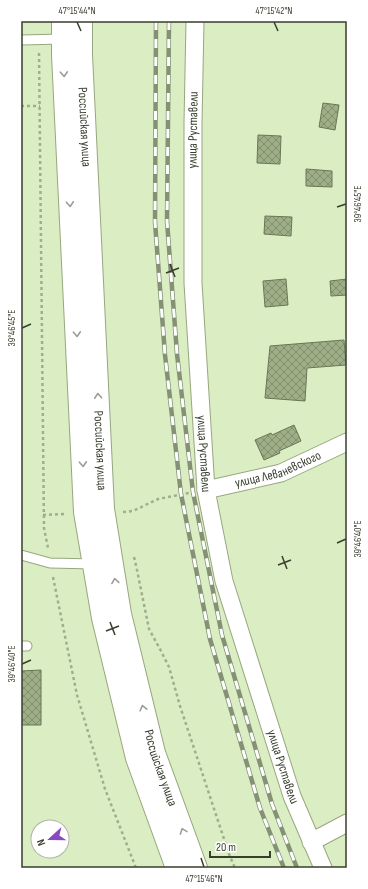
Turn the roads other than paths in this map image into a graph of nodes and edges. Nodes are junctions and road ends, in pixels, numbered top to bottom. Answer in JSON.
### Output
{"nodes":[{"id":1,"x":81,"y":21,"type":"edge"},
{"id":2,"x":195,"y":21,"type":"edge"},
{"id":3,"x":63,"y":30,"type":"edge"},
{"id":4,"x":21,"y":40,"type":"edge"},
{"id":5,"x":347,"y":442,"type":"edge"},
{"id":6,"x":206,"y":490,"type":"junction"},
{"id":7,"x":21,"y":554,"type":"edge"},
{"id":8,"x":94,"y":564,"type":"junction"},
{"id":9,"x":347,"y":823,"type":"edge"},
{"id":10,"x":311,"y":842,"type":"junction"},
{"id":11,"x":177,"y":868,"type":"edge"},
{"id":12,"x":196,"y":868,"type":"edge"},
{"id":13,"x":322,"y":868,"type":"edge"}],
"edges":[{"from":12,"to":1,"type":"main road","name":"Российская улица","one_way":true},
{"from":2,"to":6,"type":"street","name":"улица Руставели"},
{"from":3,"to":4,"type":"lane"},
{"from":3,"to":8,"type":"main road","name":"Российская улица","one_way":true},
{"from":5,"to":6,"type":"street","name":"улица Леваневского"},
{"from":6,"to":10,"type":"street","name":"улица Руставели"},
{"from":7,"to":8,"type":"lane"},
{"from":8,"to":11,"type":"main road","name":"Российская улица"},
{"from":9,"to":10,"type":"street"},
{"from":10,"to":13,"type":"street","name":"улица Руставели"}]}
